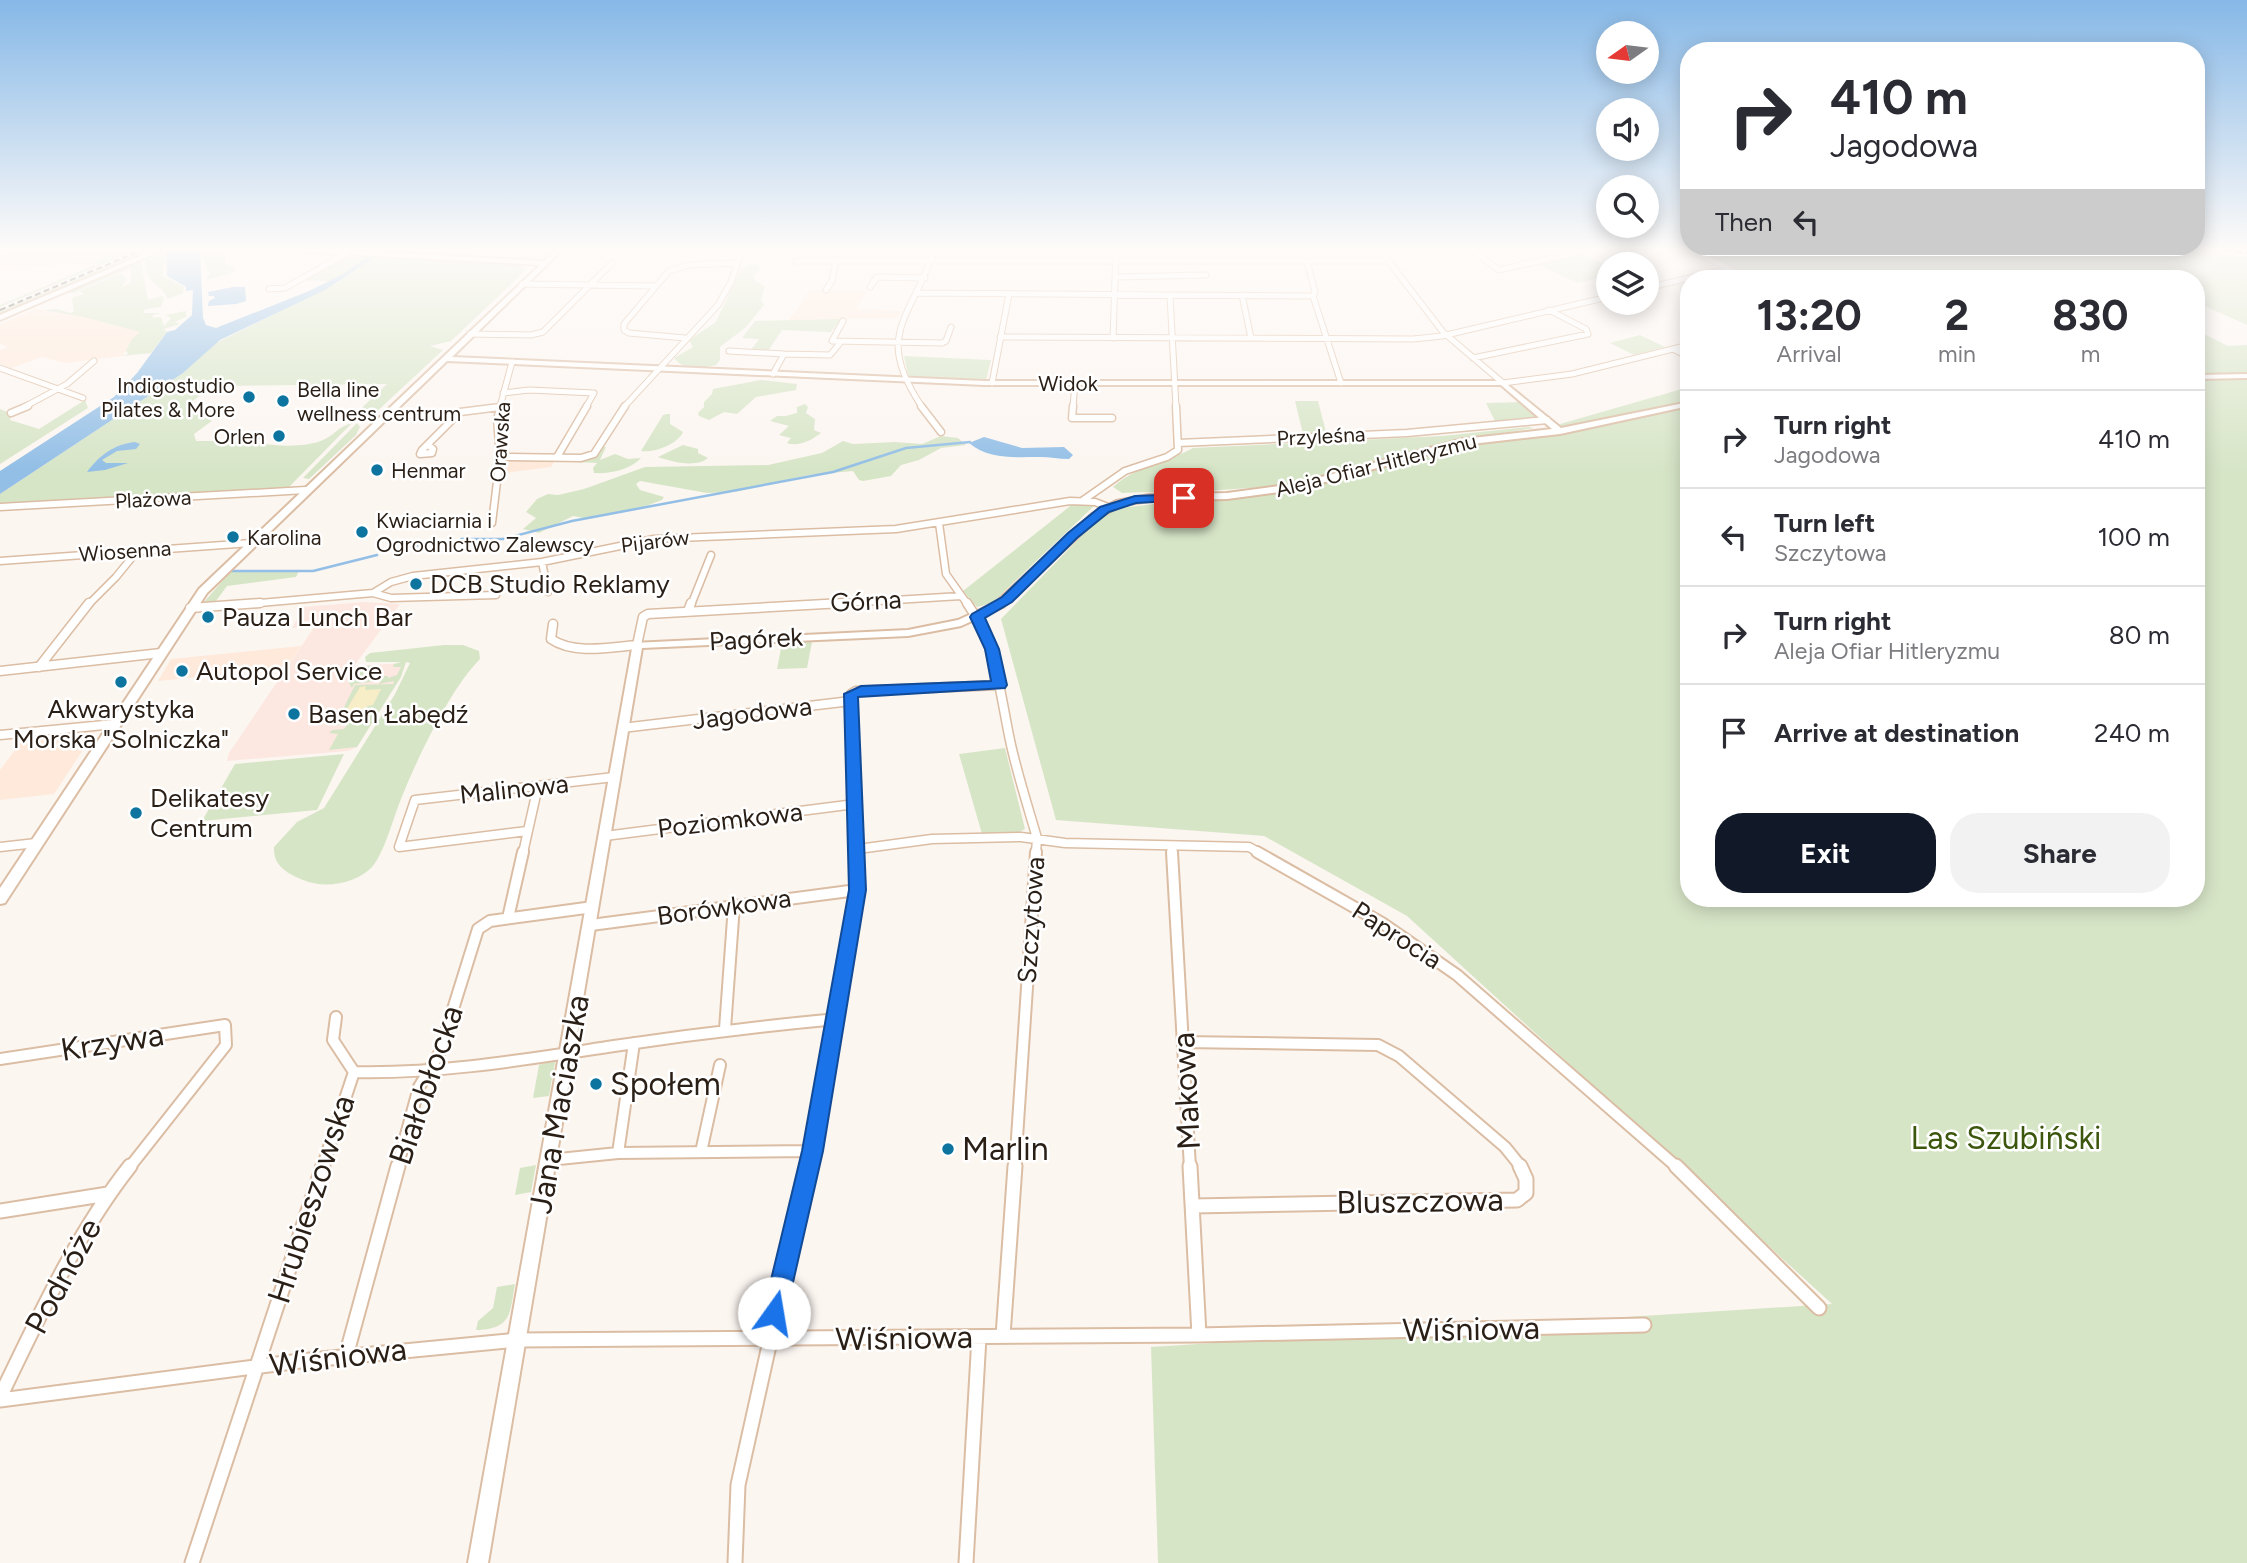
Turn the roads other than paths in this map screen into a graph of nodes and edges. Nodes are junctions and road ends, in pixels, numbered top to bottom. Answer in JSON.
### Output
{"nodes":[{"id":1,"x":482,"y":323,"type":"edge"},
{"id":2,"x":555,"y":323,"type":"edge"},
{"id":3,"x":625,"y":323,"type":"edge"},
{"id":4,"x":700,"y":323,"type":"edge"},
{"id":5,"x":842,"y":323,"type":"edge"},
{"id":6,"x":901,"y":323,"type":"edge"},
{"id":7,"x":1003,"y":323,"type":"edge"},
{"id":8,"x":1114,"y":323,"type":"edge"},
{"id":9,"x":1171,"y":323,"type":"edge"},
{"id":10,"x":1248,"y":323,"type":"edge"},
{"id":11,"x":1320,"y":323,"type":"edge"},
{"id":12,"x":1437,"y":323,"type":"edge"},
{"id":13,"x":1496,"y":323,"type":"edge"},
{"id":14,"x":1572,"y":323,"type":"edge"},
{"id":15,"x":951,"y":327,"type":"dead end"},
{"id":16,"x":470,"y":334,"type":"junction"},
{"id":17,"x":1446,"y":335,"type":"junction"},
{"id":18,"x":1000,"y":337,"type":"junction"},
{"id":19,"x":685,"y":338,"type":"junction"},
{"id":20,"x":1113,"y":338,"type":"junction"},
{"id":21,"x":1172,"y":338,"type":"junction"},
{"id":22,"x":1251,"y":338,"type":"junction"},
{"id":23,"x":1325,"y":339,"type":"junction"},
{"id":24,"x":840,"y":343,"type":"junction"},
{"id":25,"x":896,"y":344,"type":"junction"},
{"id":26,"x":1680,"y":347,"type":"edge"},
{"id":27,"x":1672,"y":349,"type":"junction"},
{"id":28,"x":729,"y":351,"type":"dead end"},
{"id":29,"x":1680,"y":353,"type":"edge"},
{"id":30,"x":784,"y":354,"type":"junction"},
{"id":31,"x":1473,"y":358,"type":"junction"},
{"id":32,"x":444,"y":359,"type":"junction"},
{"id":33,"x":94,"y":360,"type":"dead end"},
{"id":34,"x":512,"y":362,"type":"junction"},
{"id":35,"x":0,"y":368,"type":"edge"},
{"id":36,"x":659,"y":369,"type":"junction"},
{"id":37,"x":773,"y":374,"type":"junction"},
{"id":38,"x":2247,"y":376,"type":"edge"},
{"id":39,"x":2205,"y":377,"type":"edge"},
{"id":40,"x":905,"y":380,"type":"junction"},
{"id":41,"x":992,"y":383,"type":"junction"},
{"id":42,"x":1075,"y":383,"type":"junction"},
{"id":43,"x":1174,"y":383,"type":"junction"},
{"id":44,"x":1341,"y":383,"type":"junction"},
{"id":45,"x":1503,"y":383,"type":"junction"},
{"id":46,"x":58,"y":388,"type":"junction"},
{"id":47,"x":503,"y":393,"type":"junction"},
{"id":48,"x":83,"y":398,"type":"dead end"},
{"id":49,"x":1680,"y":406,"type":"edge"},
{"id":50,"x":500,"y":407,"type":"junction"},
{"id":51,"x":11,"y":413,"type":"dead end"},
{"id":52,"x":1112,"y":418,"type":"dead end"},
{"id":53,"x":1548,"y":420,"type":"junction"},
{"id":54,"x":1560,"y":430,"type":"junction"},
{"id":55,"x":941,"y":432,"type":"dead end"},
{"id":56,"x":1178,"y":443,"type":"junction"},
{"id":57,"x":428,"y":445,"type":"dead end"},
{"id":58,"x":500,"y":457,"type":"junction"},
{"id":59,"x":557,"y":457,"type":"junction"},
{"id":60,"x":306,"y":490,"type":"junction"},
{"id":61,"x":1082,"y":501,"type":"junction"},
{"id":62,"x":0,"y":507,"type":"edge"},
{"id":63,"x":1108,"y":507,"type":"junction"},
{"id":64,"x":492,"y":523,"type":"dead end"},
{"id":65,"x":939,"y":523,"type":"junction"},
{"id":66,"x":251,"y":543,"type":"junction"},
{"id":67,"x":138,"y":550,"type":"junction"},
{"id":68,"x":711,"y":555,"type":"dead end"},
{"id":69,"x":2,"y":562,"type":"edge"},
{"id":70,"x":541,"y":562,"type":"junction"},
{"id":71,"x":548,"y":592,"type":"dead end"},
{"id":72,"x":373,"y":593,"type":"junction"},
{"id":73,"x":496,"y":595,"type":"dead end"},
{"id":74,"x":961,"y":596,"type":"junction"},
{"id":75,"x":190,"y":608,"type":"junction"},
{"id":76,"x":688,"y":611,"type":"junction"},
{"id":77,"x":977,"y":617,"type":"junction"},
{"id":78,"x":553,"y":624,"type":"dead end"},
{"id":79,"x":637,"y":645,"type":"junction"},
{"id":80,"x":162,"y":653,"type":"junction"},
{"id":81,"x":39,"y":667,"type":"junction"},
{"id":82,"x":0,"y":671,"type":"edge"},
{"id":83,"x":999,"y":685,"type":"junction"},
{"id":84,"x":850,"y":701,"type":"junction"},
{"id":85,"x":115,"y":724,"type":"junction"},
{"id":86,"x":622,"y":727,"type":"junction"},
{"id":87,"x":0,"y":735,"type":"edge"},
{"id":88,"x":614,"y":777,"type":"junction"},
{"id":89,"x":538,"y":786,"type":"junction"},
{"id":90,"x":855,"y":804,"type":"junction"},
{"id":91,"x":527,"y":831,"type":"junction"},
{"id":92,"x":605,"y":836,"type":"junction"},
{"id":93,"x":1037,"y":838,"type":"junction"},
{"id":94,"x":36,"y":844,"type":"junction"},
{"id":95,"x":1172,"y":846,"type":"junction"},
{"id":96,"x":0,"y":847,"type":"edge"},
{"id":97,"x":858,"y":849,"type":"junction"},
{"id":98,"x":857,"y":890,"type":"junction"},
{"id":99,"x":0,"y":899,"type":"edge"},
{"id":100,"x":734,"y":905,"type":"junction"},
{"id":101,"x":593,"y":907,"type":"junction"},
{"id":102,"x":508,"y":918,"type":"junction"},
{"id":103,"x":591,"y":925,"type":"junction"},
{"id":104,"x":335,"y":1017,"type":"dead end"},
{"id":105,"x":837,"y":1019,"type":"junction"},
{"id":106,"x":225,"y":1025,"type":"joint"},
{"id":107,"x":724,"y":1029,"type":"junction"},
{"id":108,"x":1184,"y":1042,"type":"junction"},
{"id":109,"x":634,"y":1043,"type":"junction"},
{"id":110,"x":568,"y":1053,"type":"junction"},
{"id":111,"x":0,"y":1059,"type":"edge"},
{"id":112,"x":720,"y":1065,"type":"dead end"},
{"id":113,"x":428,"y":1070,"type":"junction"},
{"id":114,"x":354,"y":1072,"type":"junction"},
{"id":115,"x":812,"y":1151,"type":"junction"},
{"id":116,"x":701,"y":1152,"type":"junction"},
{"id":117,"x":618,"y":1153,"type":"junction"},
{"id":118,"x":549,"y":1160,"type":"junction"},
{"id":119,"x":108,"y":1194,"type":"junction"},
{"id":120,"x":1193,"y":1206,"type":"junction"},
{"id":121,"x":0,"y":1211,"type":"edge"},
{"id":122,"x":1819,"y":1308,"type":"dead end"},
{"id":123,"x":1644,"y":1325,"type":"dead end"},
{"id":124,"x":1199,"y":1335,"type":"junction"},
{"id":125,"x":1003,"y":1336,"type":"junction"},
{"id":126,"x":979,"y":1337,"type":"junction"},
{"id":127,"x":517,"y":1340,"type":"junction"},
{"id":128,"x":768,"y":1340,"type":"junction"},
{"id":129,"x":346,"y":1356,"type":"junction"},
{"id":130,"x":257,"y":1366,"type":"junction"},
{"id":131,"x":0,"y":1398,"type":"edge"},
{"id":132,"x":192,"y":1563,"type":"edge"},
{"id":133,"x":478,"y":1563,"type":"edge"},
{"id":134,"x":735,"y":1563,"type":"edge"},
{"id":135,"x":966,"y":1563,"type":"edge"}],
"edges":[{"from":1,"to":16,"type":"street"},
{"from":2,"to":16,"type":"street"},
{"from":3,"to":19,"type":"street"},
{"from":4,"to":19,"type":"street"},
{"from":5,"to":24,"type":"street"},
{"from":6,"to":25,"type":"street"},
{"from":7,"to":18,"type":"street"},
{"from":8,"to":20,"type":"street"},
{"from":9,"to":21,"type":"street"},
{"from":10,"to":22,"type":"street"},
{"from":11,"to":23,"type":"street"},
{"from":12,"to":17,"type":"street"},
{"from":13,"to":17,"type":"street"},
{"from":14,"to":31,"type":"street"},
{"from":15,"to":25,"type":"street"},
{"from":16,"to":32,"type":"street"},
{"from":17,"to":23,"type":"street"},
{"from":17,"to":31,"type":"street"},
{"from":18,"to":20,"type":"street"},
{"from":18,"to":41,"type":"street"},
{"from":19,"to":36,"type":"street"},
{"from":20,"to":21,"type":"street"},
{"from":21,"to":22,"type":"street"},
{"from":21,"to":43,"type":"street"},
{"from":22,"to":23,"type":"street"},
{"from":23,"to":44,"type":"street"},
{"from":24,"to":25,"type":"street"},
{"from":24,"to":30,"type":"street"},
{"from":25,"to":40,"type":"street"},
{"from":26,"to":27,"type":"street","name":"Widok"},
{"from":27,"to":29,"type":"street"},
{"from":27,"to":45,"type":"street","name":"Widok"},
{"from":28,"to":30,"type":"street"},
{"from":30,"to":37,"type":"street"},
{"from":31,"to":45,"type":"street"},
{"from":32,"to":34,"type":"street","name":"Widok"},
{"from":32,"to":60,"type":"street"},
{"from":33,"to":46,"type":"street"},
{"from":34,"to":36,"type":"street","name":"Widok"},
{"from":34,"to":47,"type":"street","name":"Orawska"},
{"from":35,"to":46,"type":"street"},
{"from":36,"to":37,"type":"street","name":"Widok"},
{"from":36,"to":59,"type":"street"},
{"from":37,"to":40,"type":"street","name":"Widok"},
{"from":38,"to":39,"type":"street"},
{"from":40,"to":41,"type":"street","name":"Widok"},
{"from":40,"to":55,"type":"street"},
{"from":41,"to":42,"type":"street","name":"Widok"},
{"from":42,"to":43,"type":"street","name":"Widok"},
{"from":42,"to":52,"type":"street"},
{"from":43,"to":44,"type":"street","name":"Widok"},
{"from":43,"to":56,"type":"street"},
{"from":44,"to":45,"type":"street","name":"Widok"},
{"from":45,"to":53,"type":"street"},
{"from":46,"to":48,"type":"street"},
{"from":46,"to":51,"type":"street"},
{"from":47,"to":50,"type":"street","name":"Orawska"},
{"from":47,"to":59,"type":"street"},
{"from":49,"to":54,"type":"street","name":"Aleja Ofiar Hitleryzmu"},
{"from":50,"to":57,"type":"street"},
{"from":50,"to":58,"type":"street","name":"Orawska"},
{"from":53,"to":54,"type":"street"},
{"from":53,"to":56,"type":"street","name":"Przyleśna"},
{"from":54,"to":63,"type":"street","name":"Aleja Ofiar Hitleryzmu"},
{"from":56,"to":61,"type":"street"},
{"from":58,"to":59,"type":"street"},
{"from":58,"to":64,"type":"street","name":"Orawska"},
{"from":60,"to":62,"type":"street","name":"Plażowa"},
{"from":60,"to":66,"type":"street"},
{"from":61,"to":63,"type":"street"},
{"from":61,"to":65,"type":"street","name":"Pijarów"},
{"from":63,"to":77,"type":"street","name":"Aleja Ofiar Hitleryzmu"},
{"from":65,"to":70,"type":"street","name":"Pijarów"},
{"from":65,"to":74,"type":"street","name":"Szczytowa"},
{"from":66,"to":67,"type":"street","name":"Wiosenna"},
{"from":66,"to":75,"type":"street"},
{"from":67,"to":69,"type":"street","name":"Wiosenna"},
{"from":67,"to":81,"type":"street"},
{"from":68,"to":76,"type":"street"},
{"from":70,"to":71,"type":"street"},
{"from":70,"to":72,"type":"street","name":"Pijarów"},
{"from":72,"to":73,"type":"street"},
{"from":72,"to":75,"type":"street","name":"Pijarów"},
{"from":74,"to":76,"type":"street","name":"Górna"},
{"from":74,"to":77,"type":"street","name":"Szczytowa"},
{"from":75,"to":80,"type":"street"},
{"from":76,"to":79,"type":"street","name":"Górna"},
{"from":77,"to":79,"type":"street","name":"Pagórek"},
{"from":77,"to":83,"type":"street","name":"Szczytowa"},
{"from":78,"to":79,"type":"street","name":"Pagórek"},
{"from":79,"to":86,"type":"street","name":"Jana Maciaszka"},
{"from":80,"to":81,"type":"street"},
{"from":80,"to":85,"type":"street"},
{"from":81,"to":82,"type":"street"},
{"from":83,"to":84,"type":"street","name":"Jagodowa"},
{"from":83,"to":93,"type":"street","name":"Szczytowa"},
{"from":84,"to":86,"type":"street","name":"Jagodowa"},
{"from":84,"to":90,"type":"street"},
{"from":85,"to":87,"type":"street"},
{"from":85,"to":94,"type":"street"},
{"from":86,"to":88,"type":"street","name":"Jana Maciaszka"},
{"from":88,"to":89,"type":"street","name":"Malinowa"},
{"from":88,"to":92,"type":"street","name":"Jana Maciaszka"},
{"from":89,"to":91,"type":"street"},
{"from":89,"to":91,"type":"street","name":"Malinowa"},
{"from":90,"to":92,"type":"street","name":"Poziomkowa"},
{"from":90,"to":97,"type":"street"},
{"from":91,"to":102,"type":"street"},
{"from":92,"to":101,"type":"street","name":"Jana Maciaszka"},
{"from":93,"to":95,"type":"street","name":"Paprocia"},
{"from":93,"to":97,"type":"street","name":"Paprocia"},
{"from":93,"to":125,"type":"street","name":"Szczytowa"},
{"from":94,"to":96,"type":"street"},
{"from":94,"to":99,"type":"street"},
{"from":95,"to":108,"type":"street","name":"Makowa"},
{"from":95,"to":122,"type":"street","name":"Paprocia"},
{"from":97,"to":98,"type":"street"},
{"from":98,"to":100,"type":"street","name":"Borówkowa"},
{"from":98,"to":105,"type":"street"},
{"from":100,"to":103,"type":"street","name":"Borówkowa"},
{"from":100,"to":107,"type":"street"},
{"from":101,"to":102,"type":"street","name":"Białobłocka"},
{"from":101,"to":103,"type":"street","name":"Jana Maciaszka"},
{"from":102,"to":113,"type":"street","name":"Białobłocka"},
{"from":103,"to":110,"type":"street","name":"Jana Maciaszka"},
{"from":104,"to":114,"type":"street"},
{"from":105,"to":107,"type":"street"},
{"from":105,"to":115,"type":"street"},
{"from":106,"to":111,"type":"street","name":"Krzywa"},
{"from":106,"to":119,"type":"street","name":"Podnóże"},
{"from":107,"to":109,"type":"street"},
{"from":108,"to":120,"type":"street","name":"Makowa"},
{"from":108,"to":120,"type":"street","name":"Bluszczowa"},
{"from":109,"to":110,"type":"street"},
{"from":109,"to":117,"type":"street"},
{"from":110,"to":113,"type":"street"},
{"from":110,"to":118,"type":"street","name":"Jana Maciaszka"},
{"from":112,"to":116,"type":"street"},
{"from":113,"to":114,"type":"street"},
{"from":113,"to":129,"type":"street","name":"Białobłocka"},
{"from":114,"to":130,"type":"street","name":"Hrubieszowska"},
{"from":115,"to":116,"type":"street"},
{"from":115,"to":128,"type":"street"},
{"from":116,"to":117,"type":"street"},
{"from":117,"to":118,"type":"street"},
{"from":118,"to":127,"type":"street","name":"Jana Maciaszka"},
{"from":119,"to":121,"type":"street","name":"Podnóże"},
{"from":119,"to":131,"type":"street","name":"Podnóże"},
{"from":120,"to":124,"type":"street","name":"Makowa"},
{"from":123,"to":124,"type":"street","name":"Wiśniowa"},
{"from":124,"to":125,"type":"street","name":"Wiśniowa"},
{"from":125,"to":126,"type":"street","name":"Wiśniowa"},
{"from":126,"to":128,"type":"street","name":"Wiśniowa"},
{"from":126,"to":135,"type":"street"},
{"from":127,"to":128,"type":"street","name":"Wiśniowa"},
{"from":127,"to":129,"type":"street","name":"Wiśniowa"},
{"from":127,"to":133,"type":"street","name":"Jana Maciaszka"},
{"from":128,"to":134,"type":"street"},
{"from":129,"to":130,"type":"street","name":"Wiśniowa"},
{"from":130,"to":131,"type":"street","name":"Wiśniowa"},
{"from":130,"to":132,"type":"street","name":"Hrubieszowska"}]}
